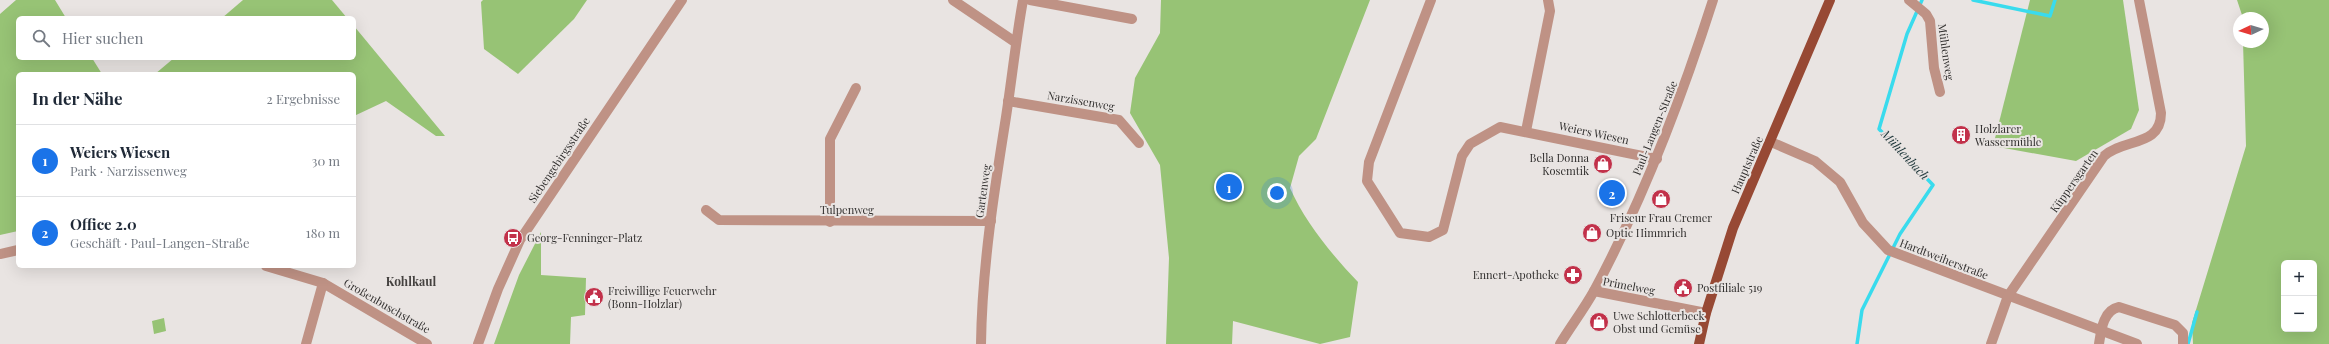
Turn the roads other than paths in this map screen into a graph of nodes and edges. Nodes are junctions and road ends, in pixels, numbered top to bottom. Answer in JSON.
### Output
{"nodes":[{"id":1,"x":682,"y":0,"type":"edge"},
{"id":2,"x":953,"y":0,"type":"edge"},
{"id":3,"x":1023,"y":0,"type":"edge"},
{"id":4,"x":1030,"y":0,"type":"edge"},
{"id":5,"x":1431,"y":0,"type":"edge"},
{"id":6,"x":1548,"y":0,"type":"edge"},
{"id":7,"x":1713,"y":0,"type":"edge"},
{"id":8,"x":1830,"y":0,"type":"edge"},
{"id":9,"x":1910,"y":0,"type":"edge"},
{"id":10,"x":2139,"y":0,"type":"edge"},
{"id":11,"x":1132,"y":19,"type":"dead end"},
{"id":12,"x":1015,"y":42,"type":"junction"},
{"id":13,"x":856,"y":88,"type":"dead end"},
{"id":14,"x":1940,"y":92,"type":"dead end"},
{"id":15,"x":1008,"y":101,"type":"junction"},
{"id":16,"x":1526,"y":131,"type":"junction"},
{"id":17,"x":1771,"y":142,"type":"junction"},
{"id":18,"x":1139,"y":143,"type":"dead end"},
{"id":19,"x":1657,"y":159,"type":"junction"},
{"id":20,"x":706,"y":210,"type":"dead end"},
{"id":21,"x":991,"y":221,"type":"junction"},
{"id":22,"x":830,"y":222,"type":"junction"},
{"id":23,"x":16,"y":250,"type":"edge"},
{"id":24,"x":0,"y":254,"type":"edge"},
{"id":25,"x":273,"y":268,"type":"edge"},
{"id":26,"x":323,"y":283,"type":"junction"},
{"id":27,"x":1594,"y":291,"type":"junction"},
{"id":28,"x":2008,"y":296,"type":"junction"},
{"id":29,"x":1706,"y":313,"type":"junction"},
{"id":30,"x":2101,"y":330,"type":"junction"},
{"id":31,"x":306,"y":344,"type":"edge"},
{"id":32,"x":428,"y":344,"type":"edge"},
{"id":33,"x":478,"y":344,"type":"edge"},
{"id":34,"x":981,"y":344,"type":"edge"},
{"id":35,"x":1560,"y":344,"type":"edge"},
{"id":36,"x":1699,"y":344,"type":"edge"},
{"id":37,"x":1991,"y":344,"type":"edge"},
{"id":38,"x":2099,"y":344,"type":"edge"},
{"id":39,"x":2137,"y":344,"type":"edge"},
{"id":40,"x":2183,"y":344,"type":"edge"}],
"edges":[{"from":1,"to":33,"type":"street","name":"Siebengebirgsstraße"},
{"from":2,"to":12,"type":"street"},
{"from":3,"to":12,"type":"street","name":"Gartenweg"},
{"from":4,"to":11,"type":"street"},
{"from":5,"to":16,"type":"street","name":"Weiers Wiesen"},
{"from":6,"to":16,"type":"street"},
{"from":7,"to":19,"type":"street","name":"Paul-Langen-Straße"},
{"from":8,"to":17,"type":"main road","name":"Hauptstraße"},
{"from":9,"to":14,"type":"street","name":"Mühlenweg"},
{"from":10,"to":28,"type":"street","name":"Küppersgarten"},
{"from":12,"to":15,"type":"street","name":"Gartenweg"},
{"from":13,"to":22,"type":"street"},
{"from":15,"to":18,"type":"street","name":"Narzissenweg"},
{"from":15,"to":21,"type":"street","name":"Gartenweg"},
{"from":16,"to":19,"type":"street","name":"Weiers Wiesen"},
{"from":17,"to":28,"type":"street","name":"Hardtweiherstraße"},
{"from":17,"to":29,"type":"main road","name":"Hauptstraße"},
{"from":19,"to":27,"type":"street","name":"Paul-Langen-Straße"},
{"from":20,"to":22,"type":"street","name":"Tulpenweg"},
{"from":21,"to":22,"type":"street","name":"Tulpenweg"},
{"from":21,"to":34,"type":"street","name":"Gartenweg"},
{"from":23,"to":24,"type":"street"},
{"from":25,"to":26,"type":"street","name":"Großenbuschstraße"},
{"from":26,"to":31,"type":"street"},
{"from":26,"to":32,"type":"street","name":"Großenbuschstraße"},
{"from":27,"to":29,"type":"street","name":"Primelweg"},
{"from":27,"to":35,"type":"street","name":"Paul-Langen-Straße"},
{"from":28,"to":30,"type":"street","name":"Hardtweiherstraße"},
{"from":28,"to":37,"type":"street","name":"Küppersgarten"},
{"from":29,"to":36,"type":"main road","name":"Hauptstraße"},
{"from":30,"to":38,"type":"street"},
{"from":30,"to":39,"type":"street","name":"Hardtweiherstraße"},
{"from":30,"to":40,"type":"street"}]}
